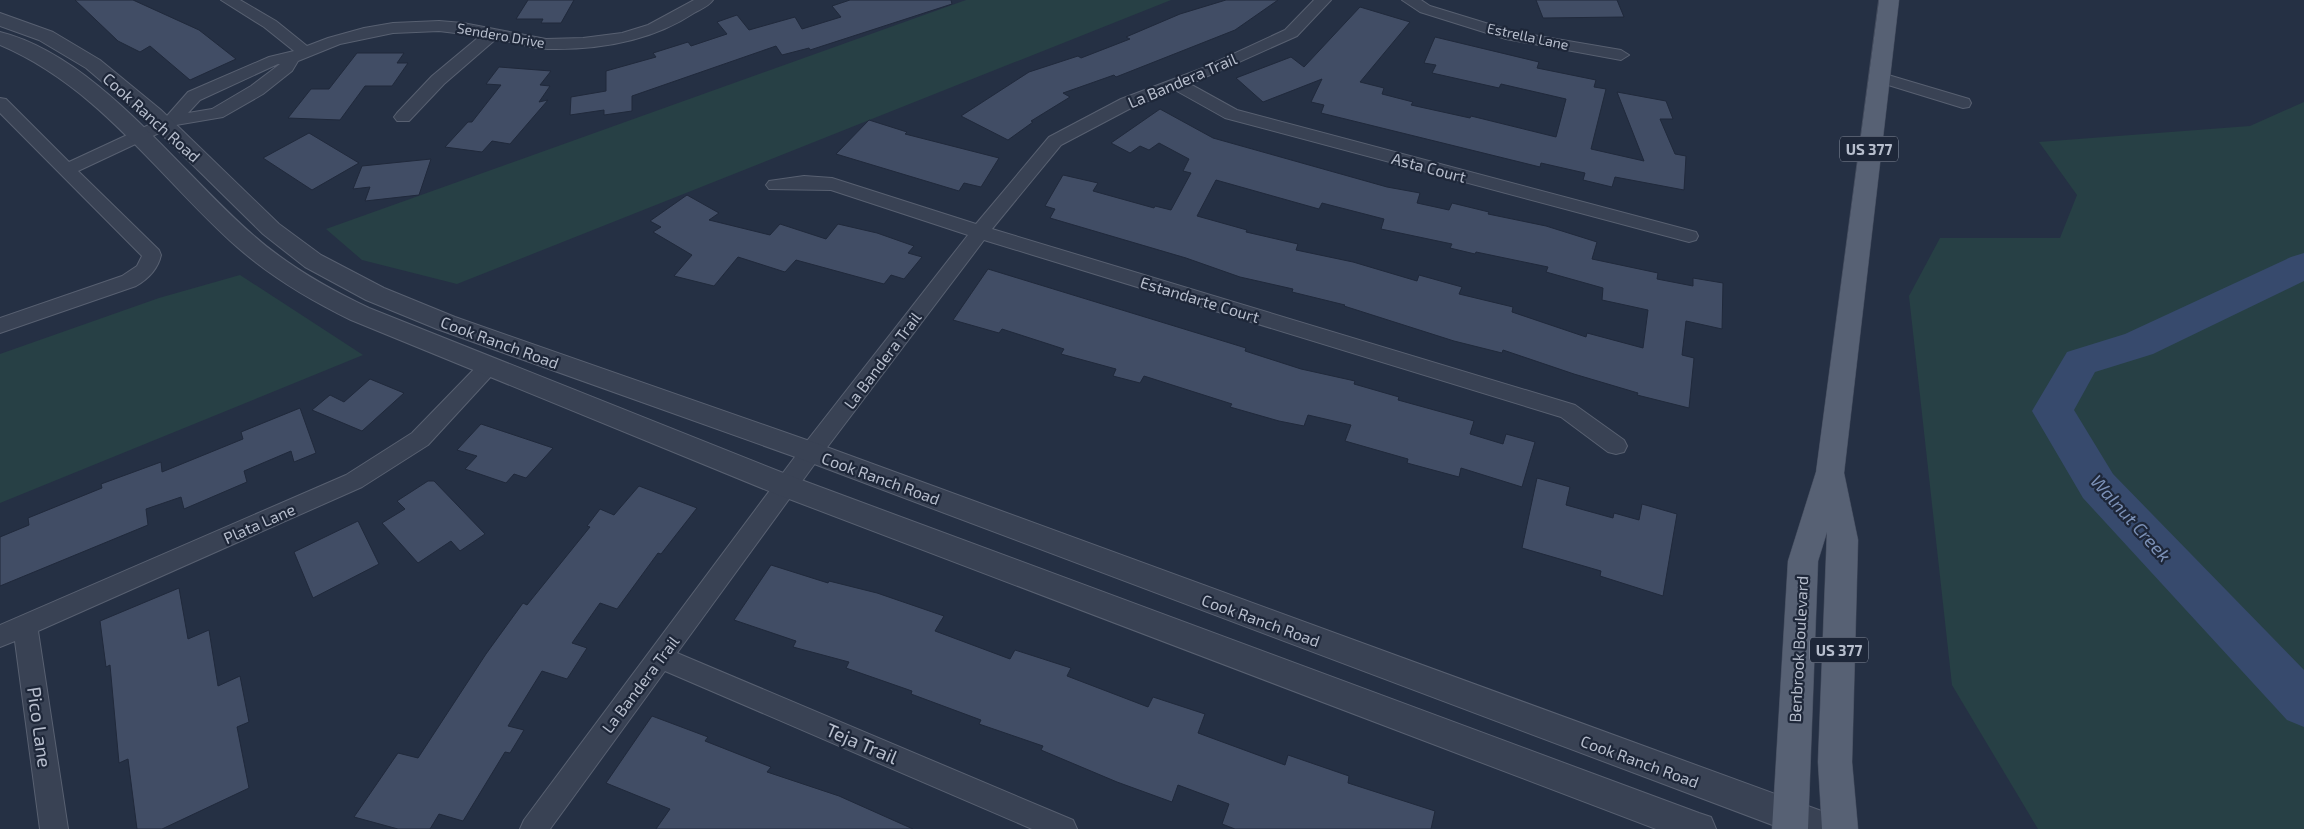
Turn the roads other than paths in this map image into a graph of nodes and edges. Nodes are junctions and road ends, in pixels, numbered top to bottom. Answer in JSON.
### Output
{"nodes":[{"id":1,"x":229,"y":0,"type":"edge"},
{"id":2,"x":705,"y":0,"type":"edge"},
{"id":3,"x":1323,"y":0,"type":"edge"},
{"id":4,"x":1410,"y":0,"type":"edge"},
{"id":5,"x":1889,"y":0,"type":"edge"},
{"id":6,"x":0,"y":19,"type":"edge"},
{"id":7,"x":492,"y":34,"type":"junction"},
{"id":8,"x":0,"y":38,"type":"edge"},
{"id":9,"x":298,"y":55,"type":"junction"},
{"id":10,"x":1621,"y":55,"type":"dead end"},
{"id":11,"x":235,"y":77,"type":"junction"},
{"id":12,"x":1878,"y":77,"type":"junction"},
{"id":13,"x":1175,"y":83,"type":"junction"},
{"id":14,"x":257,"y":90,"type":"junction"},
{"id":15,"x":0,"y":103,"type":"edge"},
{"id":16,"x":1963,"y":103,"type":"dead end"},
{"id":17,"x":403,"y":117,"type":"dead end"},
{"id":18,"x":168,"y":123,"type":"junction"},
{"id":19,"x":139,"y":136,"type":"junction"},
{"id":20,"x":68,"y":169,"type":"junction"},
{"id":21,"x":775,"y":185,"type":"dead end"},
{"id":22,"x":980,"y":232,"type":"junction"},
{"id":23,"x":1689,"y":236,"type":"dead end"},
{"id":24,"x":0,"y":326,"type":"edge"},
{"id":25,"x":489,"y":366,"type":"junction"},
{"id":26,"x":1616,"y":446,"type":"dead end"},
{"id":27,"x":811,"y":452,"type":"junction"},
{"id":28,"x":1830,"y":472,"type":"junction"},
{"id":29,"x":786,"y":486,"type":"junction"},
{"id":30,"x":25,"y":624,"type":"junction"},
{"id":31,"x":0,"y":636,"type":"edge"},
{"id":32,"x":661,"y":658,"type":"junction"},
{"id":33,"x":1790,"y":823,"type":"edge"},
{"id":34,"x":54,"y":829,"type":"edge"},
{"id":35,"x":534,"y":829,"type":"edge"},
{"id":36,"x":1063,"y":829,"type":"edge"},
{"id":37,"x":1699,"y":829,"type":"edge"},
{"id":38,"x":1827,"y":829,"type":"edge"},
{"id":39,"x":1840,"y":829,"type":"edge"}],
"edges":[{"from":1,"to":9,"type":"street"},
{"from":2,"to":7,"type":"street","name":"Sendero Drive"},
{"from":3,"to":13,"type":"street","name":"La Bandera Trail"},
{"from":4,"to":10,"type":"street","name":"Estrella Lane"},
{"from":5,"to":12,"type":"main road","number":"US 377"},
{"from":6,"to":18,"type":"street","name":"Cook Ranch Road"},
{"from":7,"to":9,"type":"street","name":"Sendero Drive"},
{"from":7,"to":17,"type":"street"},
{"from":8,"to":19,"type":"street","name":"Cook Ranch Road"},
{"from":9,"to":11,"type":"street","name":"Sendero Drive"},
{"from":9,"to":14,"type":"street","name":"Sendero Drive"},
{"from":11,"to":14,"type":"street"},
{"from":11,"to":18,"type":"street","name":"Sendero Drive"},
{"from":12,"to":16,"type":"street"},
{"from":12,"to":28,"type":"main road","name":"Benbrook Boulevard","number":"US 377"},
{"from":13,"to":22,"type":"street","name":"La Bandera Trail"},
{"from":13,"to":23,"type":"street","name":"Asta Court"},
{"from":14,"to":18,"type":"street","name":"Sendero Drive"},
{"from":15,"to":20,"type":"street"},
{"from":18,"to":19,"type":"street"},
{"from":18,"to":27,"type":"street","name":"Cook Ranch Road"},
{"from":19,"to":20,"type":"street"},
{"from":19,"to":25,"type":"street","name":"Cook Ranch Road"},
{"from":20,"to":24,"type":"street"},
{"from":21,"to":22,"type":"street","name":"Estandarte Court"},
{"from":22,"to":26,"type":"street","name":"Estandarte Court"},
{"from":22,"to":27,"type":"street","name":"La Bandera Trail"},
{"from":25,"to":29,"type":"street","name":"Cook Ranch Road"},
{"from":25,"to":30,"type":"street","name":"Plata Lane"},
{"from":27,"to":29,"type":"street","name":"La Bandera Trail"},
{"from":27,"to":33,"type":"street","name":"Cook Ranch Road"},
{"from":28,"to":33,"type":"main road","name":"Benbrook Boulevard","number":"US 377"},
{"from":28,"to":39,"type":"main road","name":"Benbrook Boulevard","number":"US 377"},
{"from":29,"to":32,"type":"street","name":"La Bandera Trail"},
{"from":29,"to":37,"type":"street","name":"Cook Ranch Road"},
{"from":30,"to":31,"type":"street","name":"Plata Lane"},
{"from":30,"to":34,"type":"street","name":"Pico Lane"},
{"from":32,"to":35,"type":"street","name":"La Bandera Trail"},
{"from":32,"to":36,"type":"street","name":"Teja Trail"},
{"from":33,"to":38,"type":"street","name":"Cook Ranch Road"}]}
